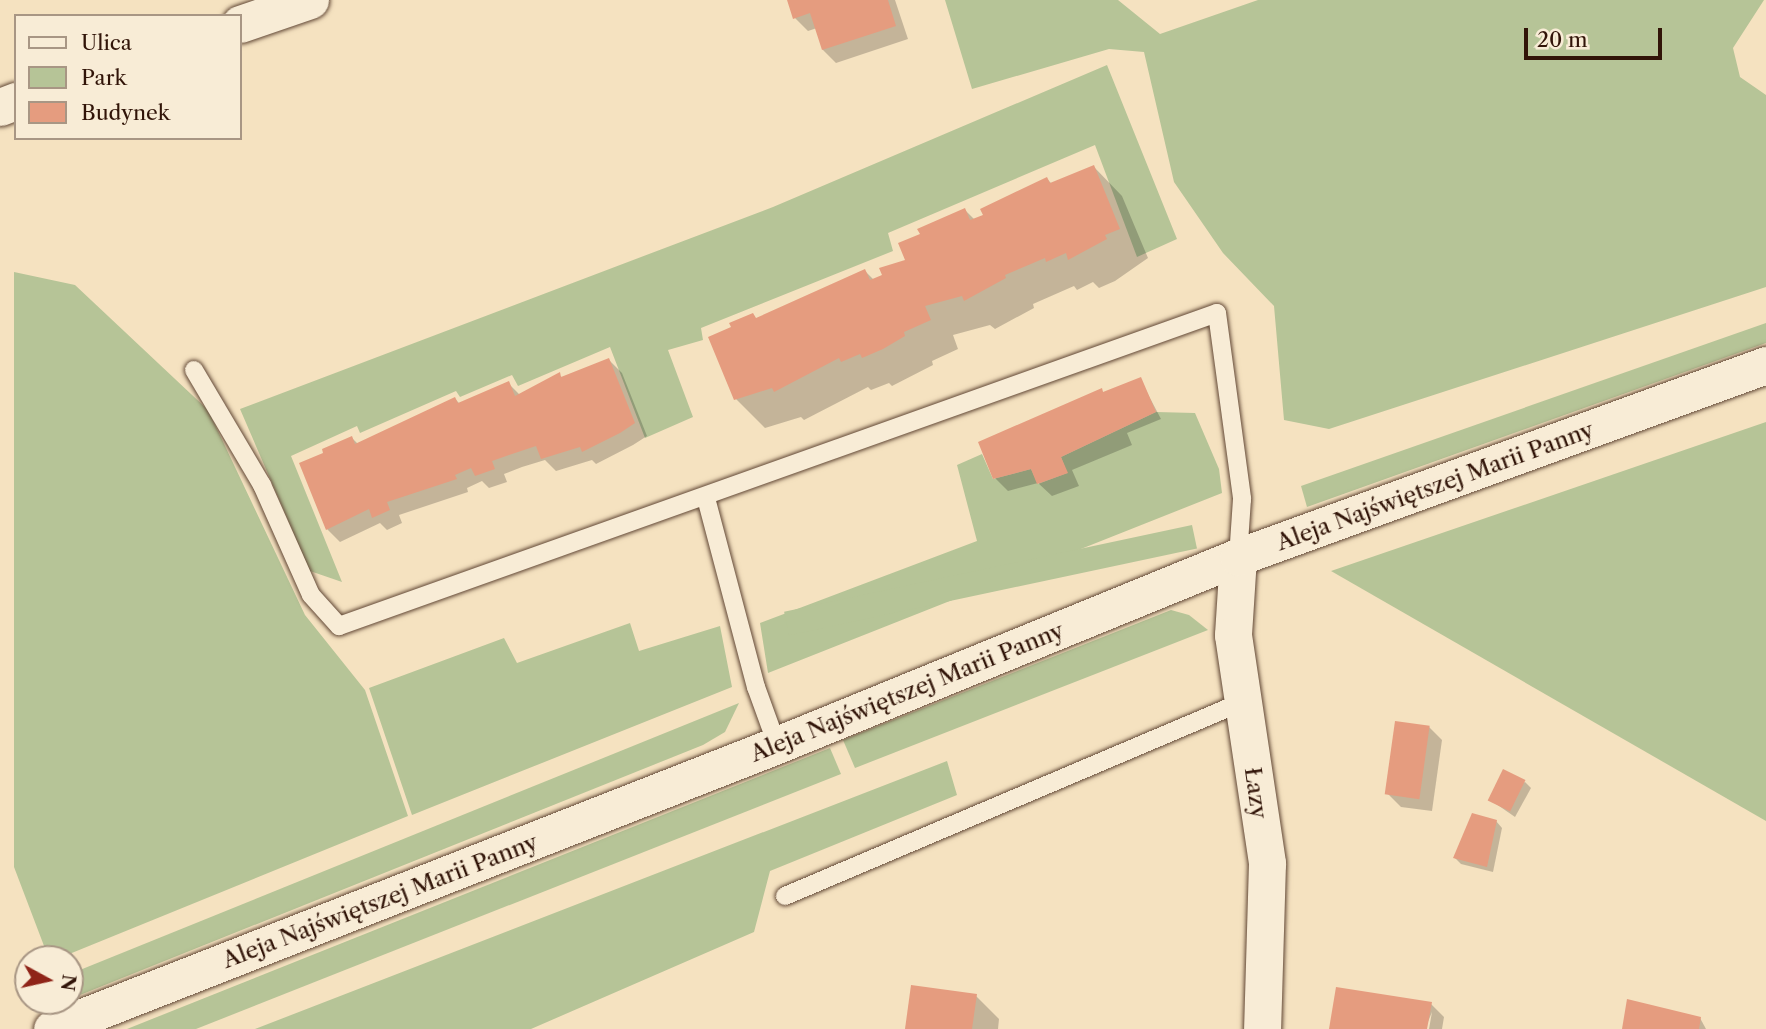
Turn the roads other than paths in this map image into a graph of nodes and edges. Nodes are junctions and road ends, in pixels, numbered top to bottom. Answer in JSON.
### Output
{"nodes":[{"id":1,"x":310,"y":0,"type":"edge"},
{"id":2,"x":242,"y":23,"type":"edge"},
{"id":3,"x":1766,"y":365,"type":"edge"},
{"id":4,"x":194,"y":370,"type":"dead end"},
{"id":5,"x":706,"y":498,"type":"junction"},
{"id":6,"x":1238,"y":557,"type":"junction"},
{"id":7,"x":1243,"y":702,"type":"junction"},
{"id":8,"x":777,"y":745,"type":"junction"},
{"id":9,"x":785,"y":896,"type":"dead end"},
{"id":10,"x":52,"y":1029,"type":"edge"},
{"id":11,"x":1262,"y":1029,"type":"edge"}],
"edges":[{"from":1,"to":2,"type":"street"},
{"from":3,"to":6,"type":"street","name":"Aleja Najświętszej Marii Panny"},
{"from":4,"to":5,"type":"lane"},
{"from":5,"to":6,"type":"lane"},
{"from":5,"to":8,"type":"lane"},
{"from":6,"to":7,"type":"street","name":"Łazy"},
{"from":6,"to":8,"type":"street","name":"Aleja Najświętszej Marii Panny"},
{"from":7,"to":9,"type":"lane"},
{"from":7,"to":11,"type":"street","name":"Łazy"},
{"from":8,"to":10,"type":"street","name":"Aleja Najświętszej Marii Panny"}]}
